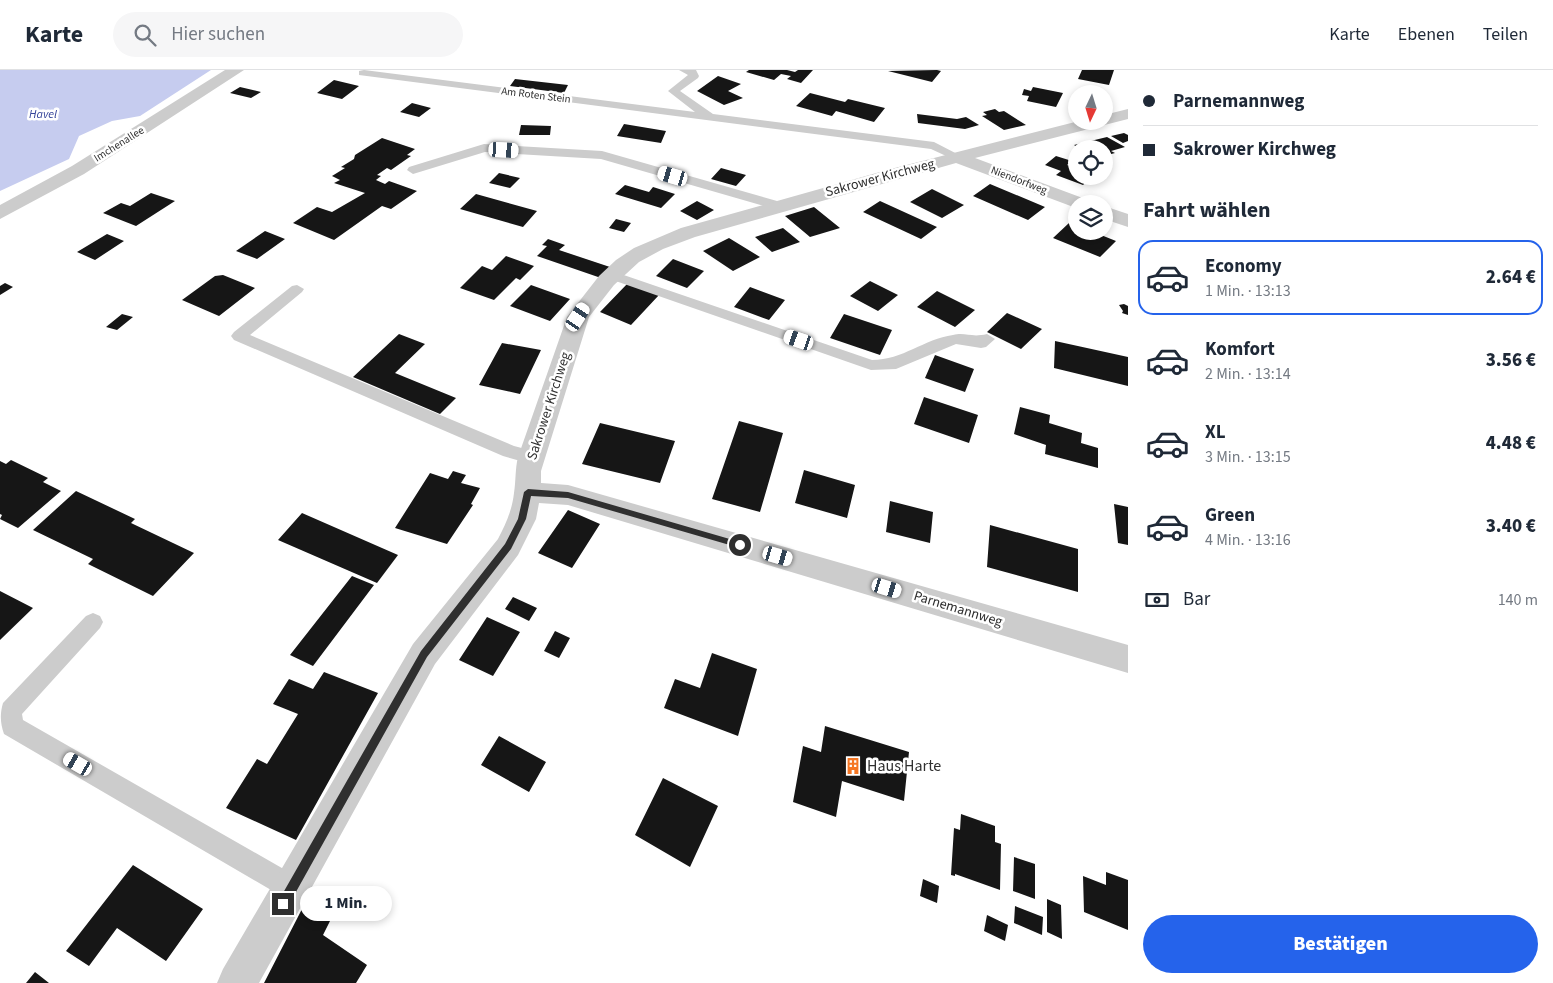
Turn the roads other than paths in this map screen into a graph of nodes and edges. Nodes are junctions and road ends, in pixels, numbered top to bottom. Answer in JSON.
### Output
{"nodes":[{"id":1,"x":236,"y":70,"type":"edge"},
{"id":2,"x":684,"y":70,"type":"edge"},
{"id":3,"x":363,"y":73,"type":"dead end"},
{"id":4,"x":1128,"y":114,"type":"edge"},
{"id":5,"x":710,"y":118,"type":"junction"},
{"id":6,"x":1113,"y":118,"type":"edge"},
{"id":7,"x":1068,"y":130,"type":"edge"},
{"id":8,"x":958,"y":157,"type":"junction"},
{"id":9,"x":413,"y":170,"type":"dead end"},
{"id":10,"x":1068,"y":199,"type":"edge"},
{"id":11,"x":779,"y":206,"type":"junction"},
{"id":12,"x":0,"y":213,"type":"edge"},
{"id":13,"x":1113,"y":215,"type":"edge"},
{"id":14,"x":1128,"y":221,"type":"edge"},
{"id":15,"x":612,"y":275,"type":"junction"},
{"id":16,"x":297,"y":288,"type":"dead end"},
{"id":17,"x":987,"y":339,"type":"dead end"},
{"id":18,"x":531,"y":456,"type":"junction"},
{"id":19,"x":528,"y":492,"type":"junction"},
{"id":20,"x":93,"y":622,"type":"dead end"},
{"id":21,"x":1128,"y":659,"type":"edge"},
{"id":22,"x":292,"y":888,"type":"junction"},
{"id":23,"x":237,"y":983,"type":"edge"}],
"edges":[{"from":1,"to":12,"type":"street","name":"Imchenallee"},
{"from":2,"to":5,"type":"lane"},
{"from":3,"to":5,"type":"lane","name":"Am Roten Stein"},
{"from":4,"to":6,"type":"street","name":"Sakrower Kirchweg"},
{"from":5,"to":8,"type":"lane","name":"Am Roten Stein"},
{"from":7,"to":8,"type":"street","name":"Sakrower Kirchweg"},
{"from":8,"to":10,"type":"street","name":"Niendorfweg"},
{"from":8,"to":11,"type":"street","name":"Sakrower Kirchweg"},
{"from":9,"to":11,"type":"lane"},
{"from":11,"to":15,"type":"street","name":"Sakrower Kirchweg"},
{"from":13,"to":14,"type":"street"},
{"from":15,"to":17,"type":"lane"},
{"from":15,"to":18,"type":"street","name":"Sakrower Kirchweg"},
{"from":16,"to":18,"type":"lane"},
{"from":18,"to":19,"type":"street","name":"Sakrower Kirchweg"},
{"from":19,"to":21,"type":"street","name":"Parnemannweg"},
{"from":19,"to":22,"type":"street","name":"Sakrower Kirchweg"},
{"from":20,"to":22,"type":"lane"},
{"from":22,"to":23,"type":"street","name":"Sakrower Kirchweg"}]}
